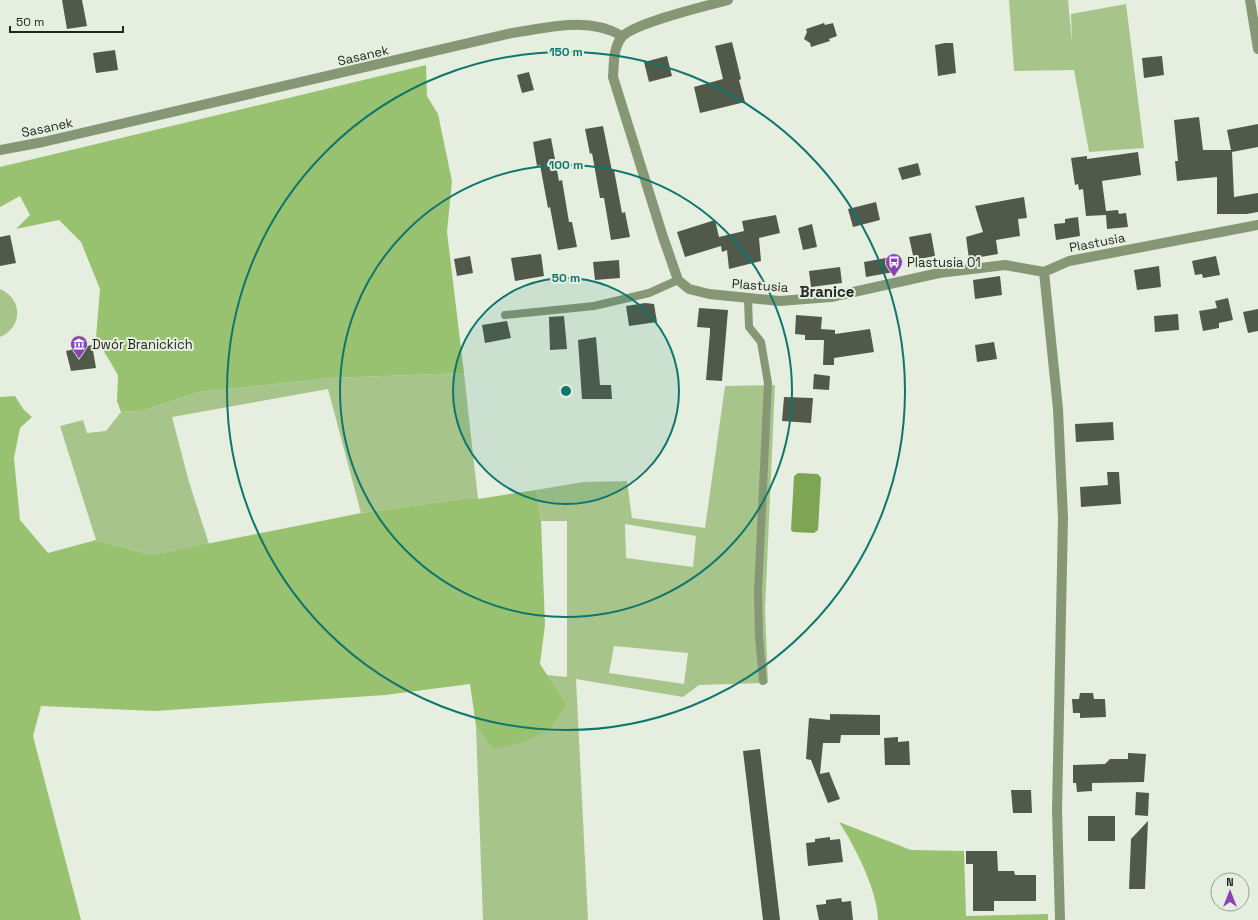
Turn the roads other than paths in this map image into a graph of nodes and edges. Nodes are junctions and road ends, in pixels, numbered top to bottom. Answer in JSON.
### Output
{"nodes":[{"id":1,"x":728,"y":0,"type":"edge"},
{"id":2,"x":1250,"y":0,"type":"edge"},
{"id":3,"x":622,"y":36,"type":"junction"},
{"id":4,"x":1258,"y":48,"type":"edge"},
{"id":5,"x":0,"y":150,"type":"edge"},
{"id":6,"x":1258,"y":225,"type":"edge"},
{"id":7,"x":1044,"y":272,"type":"junction"},
{"id":8,"x":678,"y":280,"type":"junction"},
{"id":9,"x":748,"y":298,"type":"junction"},
{"id":10,"x":505,"y":315,"type":"dead end"},
{"id":11,"x":763,"y":681,"type":"dead end"},
{"id":12,"x":1060,"y":920,"type":"edge"}],
"edges":[{"from":1,"to":3,"type":"street"},
{"from":2,"to":4,"type":"street"},
{"from":3,"to":5,"type":"street","name":"Sasanek"},
{"from":3,"to":8,"type":"street"},
{"from":6,"to":7,"type":"street","name":"Plastusia"},
{"from":7,"to":9,"type":"street","name":"Plastusia"},
{"from":7,"to":12,"type":"street"},
{"from":8,"to":9,"type":"street","name":"Plastusia"},
{"from":8,"to":10,"type":"lane"},
{"from":9,"to":11,"type":"lane"}]}
